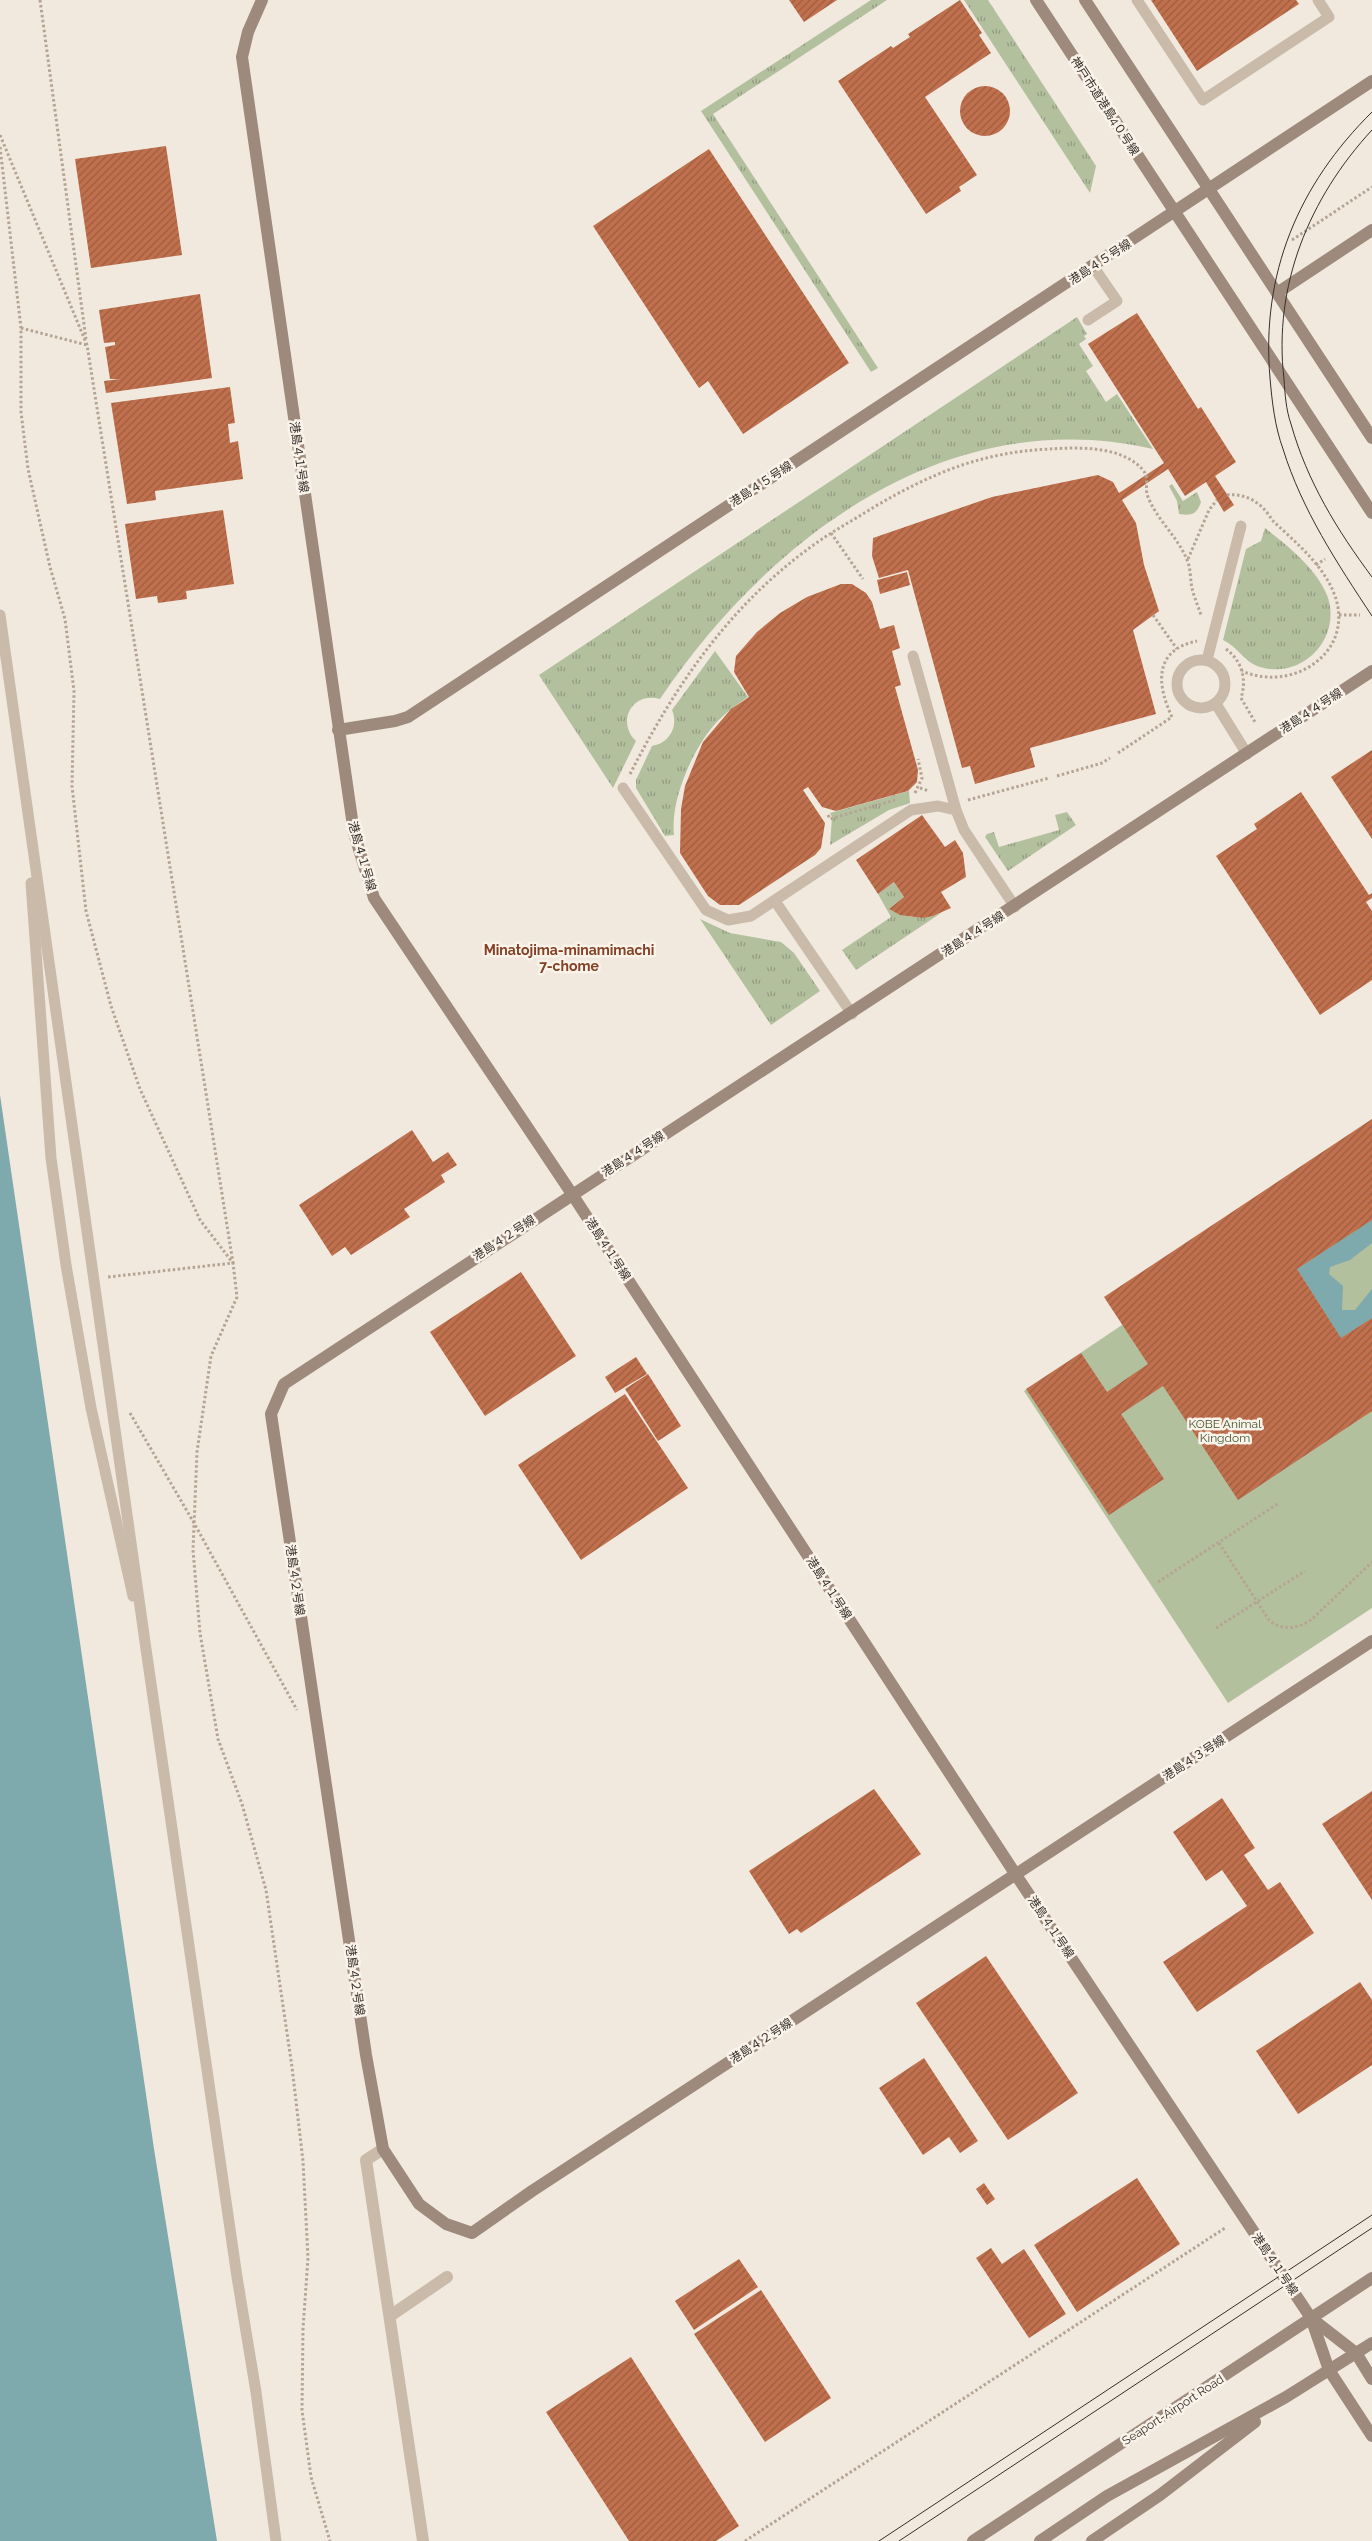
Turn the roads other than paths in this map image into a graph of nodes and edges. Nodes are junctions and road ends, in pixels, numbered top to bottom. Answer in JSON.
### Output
{"nodes":[{"id":1,"x":262,"y":0,"type":"edge"},
{"id":2,"x":1036,"y":0,"type":"edge"},
{"id":3,"x":1085,"y":0,"type":"edge"},
{"id":4,"x":1137,"y":0,"type":"edge"},
{"id":5,"x":1318,"y":0,"type":"edge"},
{"id":6,"x":1372,"y":81,"type":"edge"},
{"id":7,"x":1207,"y":190,"type":"junction"},
{"id":8,"x":1175,"y":213,"type":"junction"},
{"id":9,"x":1372,"y":230,"type":"edge"},
{"id":10,"x":1093,"y":266,"type":"junction"},
{"id":11,"x":1276,"y":293,"type":"junction"},
{"id":12,"x":1088,"y":320,"type":"dead end"},
{"id":13,"x":1372,"y":438,"type":"edge"},
{"id":14,"x":1372,"y":513,"type":"edge"},
{"id":15,"x":1241,"y":526,"type":"dead end"},
{"id":16,"x":0,"y":615,"type":"edge"},
{"id":17,"x":913,"y":656,"type":"dead end"},
{"id":18,"x":1207,"y":660,"type":"junction"},
{"id":19,"x":1372,"y":671,"type":"edge"},
{"id":20,"x":1216,"y":704,"type":"junction"},
{"id":21,"x":338,"y":730,"type":"junction"},
{"id":22,"x":1247,"y":754,"type":"junction"},
{"id":23,"x":21,"y":764,"type":"junction"},
{"id":24,"x":623,"y":788,"type":"road end"},
{"id":25,"x":956,"y":810,"type":"junction"},
{"id":26,"x":775,"y":901,"type":"junction"},
{"id":27,"x":1015,"y":907,"type":"junction"},
{"id":28,"x":852,"y":1014,"type":"junction"},
{"id":29,"x":572,"y":1194,"type":"junction"},
{"id":30,"x":1372,"y":1641,"type":"edge"},
{"id":31,"x":146,"y":1649,"type":"junction"},
{"id":32,"x":1016,"y":1875,"type":"junction"},
{"id":33,"x":383,"y":2149,"type":"junction"},
{"id":34,"x":447,"y":2277,"type":"dead end"},
{"id":35,"x":1372,"y":2278,"type":"edge"},
{"id":36,"x":390,"y":2316,"type":"junction"},
{"id":37,"x":1311,"y":2318,"type":"junction"},
{"id":38,"x":1372,"y":2343,"type":"edge"},
{"id":39,"x":1356,"y":2353,"type":"junction"},
{"id":40,"x":1329,"y":2370,"type":"junction"},
{"id":41,"x":1372,"y":2379,"type":"edge"},
{"id":42,"x":1286,"y":2397,"type":"junction"},
{"id":43,"x":1372,"y":2436,"type":"edge"},
{"id":44,"x":266,"y":2464,"type":"junction"},
{"id":45,"x":268,"y":2541,"type":"edge"},
{"id":46,"x":276,"y":2541,"type":"edge"},
{"id":47,"x":423,"y":2541,"type":"edge"},
{"id":48,"x":974,"y":2541,"type":"edge"},
{"id":49,"x":1040,"y":2541,"type":"edge"},
{"id":50,"x":1092,"y":2541,"type":"edge"}],
"edges":[{"from":1,"to":21,"type":"street","name":"港島４１号線"},
{"from":2,"to":8,"type":"street","name":"神戸市道港島4０号線"},
{"from":3,"to":7,"type":"street"},
{"from":4,"to":5,"type":"lane"},
{"from":6,"to":7,"type":"street","name":"港島４５号線"},
{"from":7,"to":8,"type":"street","name":"港島４５号線"},
{"from":7,"to":11,"type":"street"},
{"from":8,"to":10,"type":"street","name":"港島４５号線"},
{"from":8,"to":14,"type":"street","name":"神戸市道港島4０号線"},
{"from":9,"to":11,"type":"street"},
{"from":10,"to":12,"type":"lane"},
{"from":10,"to":21,"type":"street","name":"港島４５号線"},
{"from":11,"to":13,"type":"street"},
{"from":15,"to":18,"type":"lane"},
{"from":16,"to":23,"type":"lane"},
{"from":17,"to":25,"type":"lane"},
{"from":18,"to":20,"type":"lane"},
{"from":18,"to":20,"type":"lane"},
{"from":19,"to":22,"type":"street","name":"港島４４号線"},
{"from":20,"to":22,"type":"lane"},
{"from":21,"to":29,"type":"street","name":"港島４１号線"},
{"from":22,"to":27,"type":"street","name":"港島４４号線"},
{"from":23,"to":31,"type":"lane"},
{"from":23,"to":31,"type":"lane"},
{"from":24,"to":26,"type":"lane"},
{"from":25,"to":26,"type":"lane"},
{"from":25,"to":27,"type":"lane"},
{"from":26,"to":28,"type":"lane"},
{"from":27,"to":28,"type":"street","name":"港島４４号線"},
{"from":28,"to":29,"type":"street","name":"港島４４号線"},
{"from":29,"to":32,"type":"street","name":"港島４１号線"},
{"from":29,"to":33,"type":"street","name":"港島４２号線"},
{"from":30,"to":32,"type":"street","name":"港島４３号線"},
{"from":31,"to":44,"type":"lane"},
{"from":32,"to":33,"type":"street","name":"港島４２号線"},
{"from":32,"to":37,"type":"street","name":"港島４１号線"},
{"from":33,"to":36,"type":"street"},
{"from":34,"to":36,"type":"street"},
{"from":35,"to":37,"type":"street","name":"Seaport-Airport Road"},
{"from":36,"to":47,"type":"street"},
{"from":37,"to":39,"type":"street"},
{"from":37,"to":40,"type":"street","name":"港島４１号線"},
{"from":37,"to":48,"type":"street","name":"Seaport-Airport Road"},
{"from":38,"to":39,"type":"street"},
{"from":39,"to":40,"type":"street"},
{"from":39,"to":41,"type":"street"},
{"from":40,"to":42,"type":"street"},
{"from":40,"to":43,"type":"street","name":"港島４１号線"},
{"from":42,"to":49,"type":"street"},
{"from":42,"to":50,"type":"street"},
{"from":44,"to":45,"type":"lane"},
{"from":44,"to":46,"type":"lane"}]}
